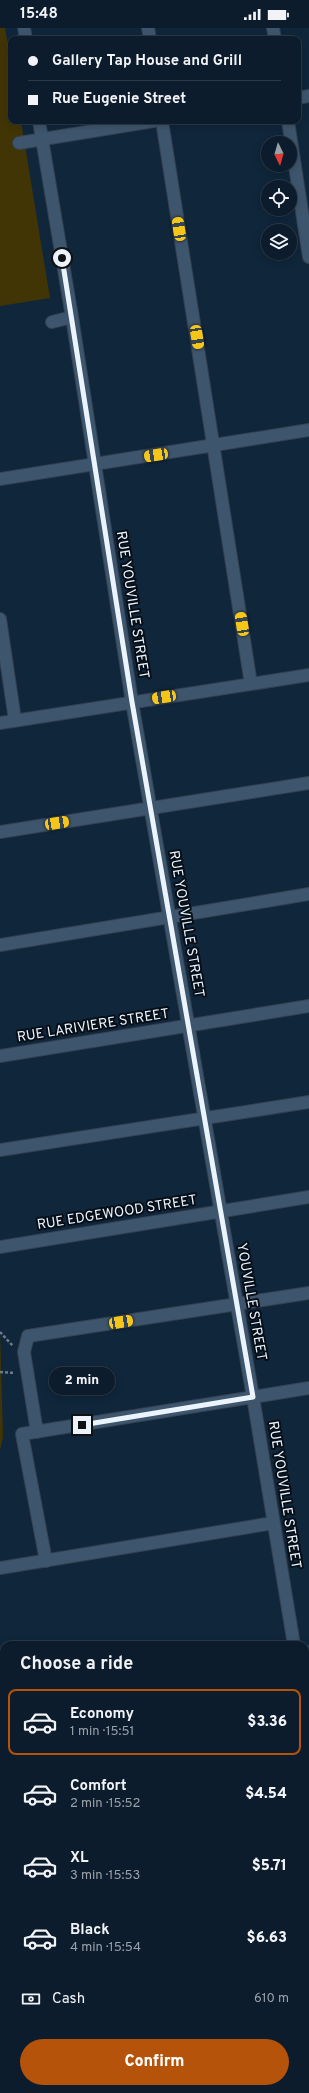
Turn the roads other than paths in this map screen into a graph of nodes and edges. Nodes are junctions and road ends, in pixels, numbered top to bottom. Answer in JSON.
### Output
{"nodes":[{"id":1,"x":40,"y":124,"type":"edge"},
{"id":2,"x":135,"y":124,"type":"edge"},
{"id":3,"x":162,"y":124,"type":"edge"},
{"id":4,"x":288,"y":124,"type":"edge"},
{"id":5,"x":42,"y":139,"type":"junction"},
{"id":6,"x":19,"y":143,"type":"dead end"},
{"id":7,"x":309,"y":257,"type":"edge"},
{"id":8,"x":72,"y":317,"type":"junction"},
{"id":9,"x":52,"y":322,"type":"dead end"},
{"id":10,"x":309,"y":430,"type":"edge"},
{"id":11,"x":214,"y":445,"type":"junction"},
{"id":12,"x":95,"y":465,"type":"junction"},
{"id":13,"x":0,"y":479,"type":"edge"},
{"id":14,"x":0,"y":619,"type":"edge"},
{"id":15,"x":309,"y":675,"type":"edge"},
{"id":16,"x":251,"y":684,"type":"junction"},
{"id":17,"x":132,"y":702,"type":"junction"},
{"id":18,"x":16,"y":720,"type":"junction"},
{"id":19,"x":0,"y":723,"type":"edge"},
{"id":20,"x":309,"y":784,"type":"edge"},
{"id":21,"x":150,"y":809,"type":"junction"},
{"id":22,"x":0,"y":832,"type":"edge"},
{"id":23,"x":309,"y":894,"type":"edge"},
{"id":24,"x":169,"y":916,"type":"junction"},
{"id":25,"x":0,"y":945,"type":"edge"},
{"id":26,"x":309,"y":1006,"type":"edge"},
{"id":27,"x":189,"y":1026,"type":"junction"},
{"id":28,"x":0,"y":1056,"type":"edge"},
{"id":29,"x":309,"y":1102,"type":"edge"},
{"id":30,"x":204,"y":1119,"type":"junction"},
{"id":31,"x":0,"y":1150,"type":"edge"},
{"id":32,"x":309,"y":1197,"type":"edge"},
{"id":33,"x":220,"y":1212,"type":"junction"},
{"id":34,"x":0,"y":1248,"type":"edge"},
{"id":35,"x":309,"y":1293,"type":"edge"},
{"id":36,"x":237,"y":1304,"type":"junction"},
{"id":37,"x":309,"y":1388,"type":"edge"},
{"id":38,"x":253,"y":1397,"type":"junction"},
{"id":39,"x":37,"y":1432,"type":"junction"},
{"id":40,"x":273,"y":1522,"type":"junction"},
{"id":41,"x":46,"y":1561,"type":"junction"},
{"id":42,"x":0,"y":1568,"type":"edge"},
{"id":43,"x":293,"y":1641,"type":"edge"}],
"edges":[{"from":1,"to":5,"type":"street","name":"RUE YOUVILLE STREET"},
{"from":2,"to":5,"type":"street"},
{"from":3,"to":11,"type":"street"},
{"from":4,"to":7,"type":"street"},
{"from":5,"to":6,"type":"street"},
{"from":5,"to":8,"type":"street","name":"RUE YOUVILLE STREET"},
{"from":8,"to":9,"type":"street"},
{"from":8,"to":12,"type":"street","name":"RUE YOUVILLE STREET"},
{"from":10,"to":11,"type":"street"},
{"from":11,"to":12,"type":"street"},
{"from":11,"to":16,"type":"street"},
{"from":12,"to":13,"type":"street"},
{"from":12,"to":17,"type":"street","name":"RUE YOUVILLE STREET"},
{"from":14,"to":18,"type":"street"},
{"from":15,"to":16,"type":"street"},
{"from":16,"to":17,"type":"street"},
{"from":17,"to":18,"type":"street"},
{"from":17,"to":21,"type":"street","name":"RUE YOUVILLE STREET"},
{"from":18,"to":19,"type":"street"},
{"from":20,"to":21,"type":"street"},
{"from":21,"to":22,"type":"street"},
{"from":21,"to":24,"type":"street","name":"RUE YOUVILLE STREET"},
{"from":23,"to":24,"type":"street"},
{"from":24,"to":25,"type":"street"},
{"from":24,"to":27,"type":"street","name":"RUE YOUVILLE STREET"},
{"from":26,"to":27,"type":"street","name":"RUE LARIVIERE STREET"},
{"from":27,"to":28,"type":"street","name":"RUE LARIVIERE STREET"},
{"from":27,"to":30,"type":"street","name":"RUE YOUVILLE STREET"},
{"from":29,"to":30,"type":"street"},
{"from":30,"to":31,"type":"street"},
{"from":30,"to":33,"type":"street","name":"RUE YOUVILLE STREET"},
{"from":32,"to":33,"type":"street","name":"RUE EDGEWOOD STREET"},
{"from":33,"to":34,"type":"street","name":"RUE EDGEWOOD STREET"},
{"from":33,"to":36,"type":"street","name":"YOUVILLE STREET"},
{"from":35,"to":36,"type":"street"},
{"from":36,"to":38,"type":"street","name":"YOUVILLE STREET"},
{"from":36,"to":39,"type":"street"},
{"from":37,"to":38,"type":"street"},
{"from":38,"to":39,"type":"street"},
{"from":38,"to":40,"type":"street","name":"RUE YOUVILLE STREET"},
{"from":39,"to":41,"type":"street"},
{"from":40,"to":41,"type":"street"},
{"from":40,"to":43,"type":"street","name":"RUE YOUVILLE STREET"},
{"from":41,"to":42,"type":"street"}]}
